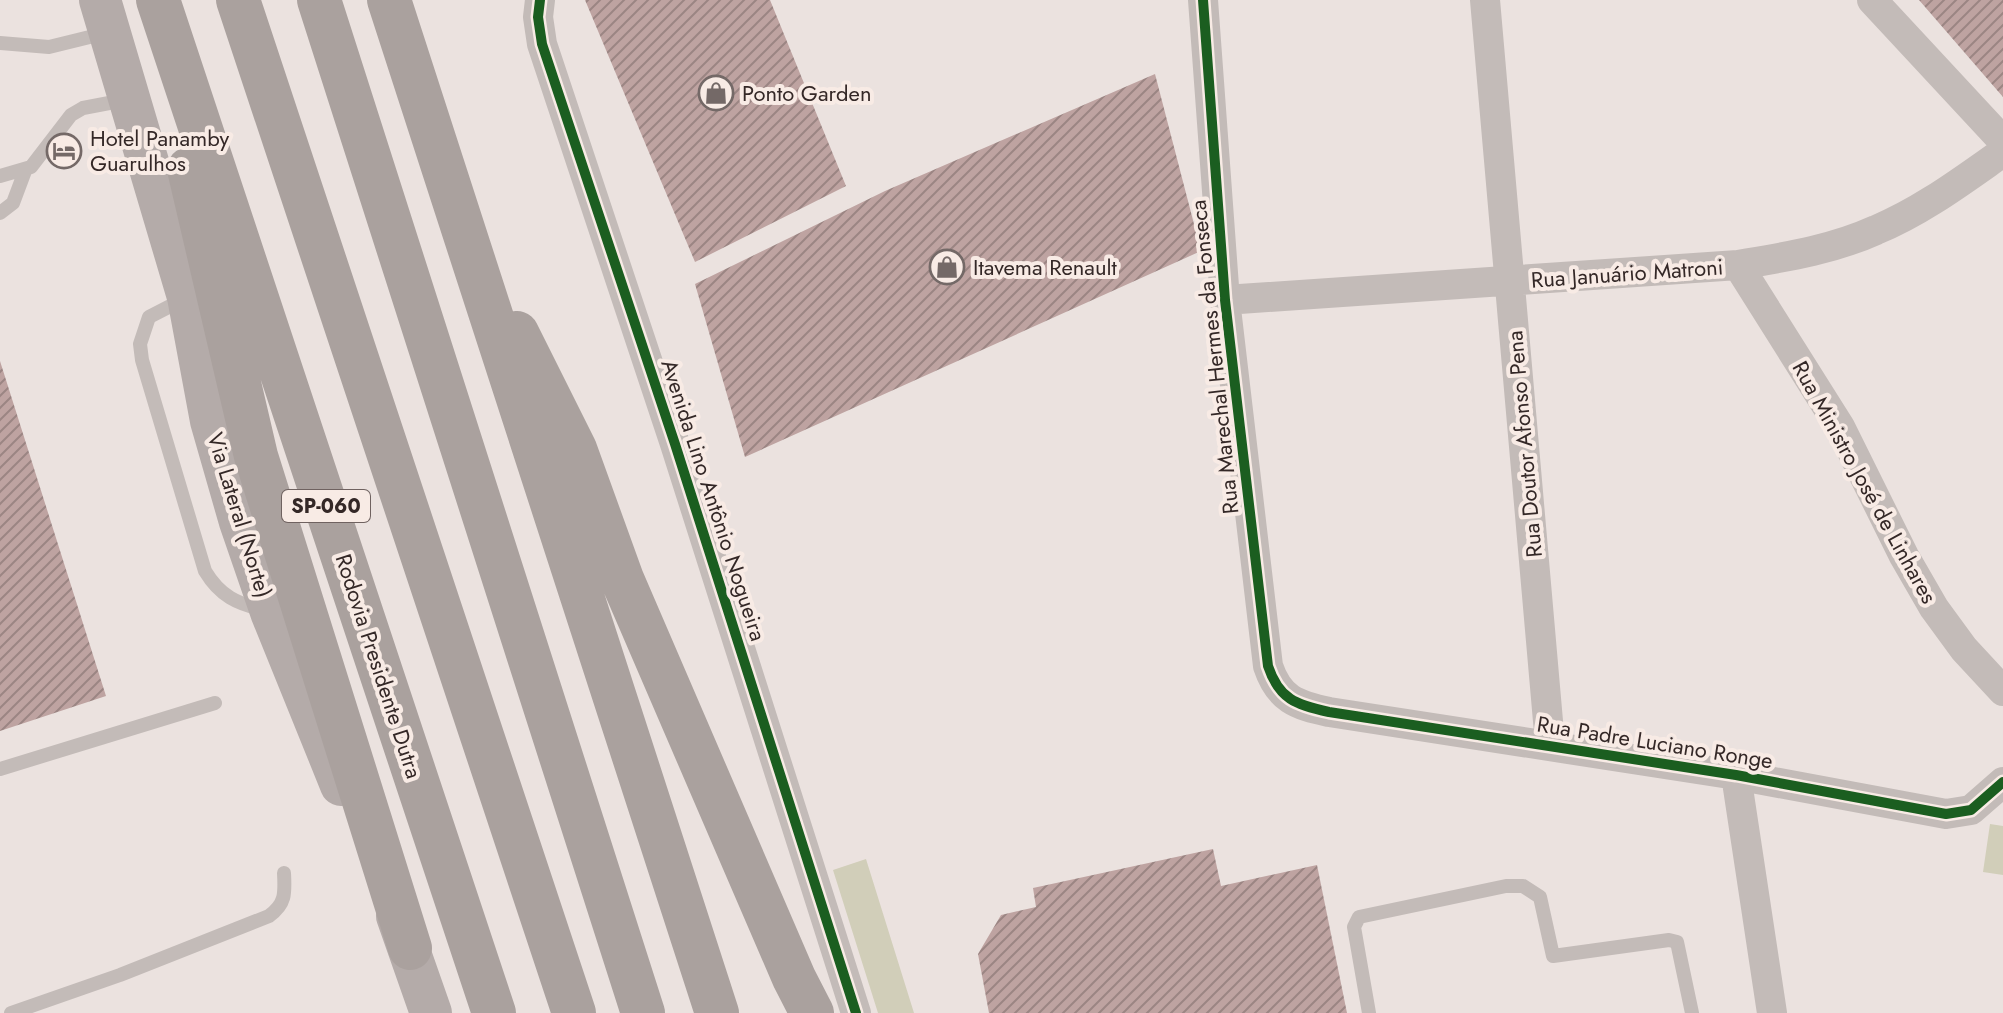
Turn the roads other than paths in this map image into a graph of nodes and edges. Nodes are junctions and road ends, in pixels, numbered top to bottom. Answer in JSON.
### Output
{"nodes":[{"id":1,"x":146,"y":0,"type":"edge"},
{"id":2,"x":158,"y":0,"type":"edge"},
{"id":3,"x":238,"y":0,"type":"edge"},
{"id":4,"x":319,"y":0,"type":"edge"},
{"id":5,"x":389,"y":0,"type":"edge"},
{"id":6,"x":540,"y":0,"type":"edge"},
{"id":7,"x":1203,"y":0,"type":"edge"},
{"id":8,"x":1485,"y":0,"type":"edge"},
{"id":9,"x":1872,"y":0,"type":"edge"},
{"id":10,"x":105,"y":16,"type":"edge"},
{"id":11,"x":0,"y":43,"type":"edge"},
{"id":12,"x":131,"y":99,"type":"junction"},
{"id":13,"x":2003,"y":141,"type":"edge"},
{"id":14,"x":2003,"y":152,"type":"edge"},
{"id":15,"x":25,"y":171,"type":"junction"},
{"id":16,"x":0,"y":176,"type":"edge"},
{"id":17,"x":0,"y":213,"type":"edge"},
{"id":18,"x":473,"y":262,"type":"junction"},
{"id":19,"x":1738,"y":265,"type":"junction"},
{"id":20,"x":1510,"y":283,"type":"junction"},
{"id":21,"x":188,"y":297,"type":"junction"},
{"id":22,"x":1225,"y":300,"type":"junction"},
{"id":23,"x":271,"y":612,"type":"junction"},
{"id":24,"x":385,"y":684,"type":"junction"},
{"id":25,"x":2003,"y":691,"type":"edge"},
{"id":26,"x":1290,"y":702,"type":"joint"},
{"id":27,"x":215,"y":703,"type":"dead end"},
{"id":28,"x":1550,"y":744,"type":"junction"},
{"id":29,"x":0,"y":769,"type":"edge"},
{"id":30,"x":1736,"y":775,"type":"junction"},
{"id":31,"x":2003,"y":782,"type":"edge"},
{"id":32,"x":284,"y":873,"type":"dead end"},
{"id":33,"x":410,"y":948,"type":"junction"},
{"id":34,"x":11,"y":1013,"type":"edge"},
{"id":35,"x":431,"y":1013,"type":"edge"},
{"id":36,"x":494,"y":1013,"type":"edge"},
{"id":37,"x":526,"y":1013,"type":"edge"},
{"id":38,"x":574,"y":1013,"type":"edge"},
{"id":39,"x":643,"y":1013,"type":"edge"},
{"id":40,"x":717,"y":1013,"type":"edge"},
{"id":41,"x":812,"y":1013,"type":"edge"},
{"id":42,"x":856,"y":1013,"type":"edge"},
{"id":43,"x":1369,"y":1013,"type":"edge"},
{"id":44,"x":1692,"y":1013,"type":"edge"},
{"id":45,"x":1772,"y":1013,"type":"edge"}],
"edges":[{"from":1,"to":33,"type":"highway"},
{"from":2,"to":24,"type":"highway","name":"Rodovia Presidente Dutra","number":"SP-060"},
{"from":3,"to":38,"type":"highway","number":"SP-060"},
{"from":4,"to":39,"type":"highway"},
{"from":5,"to":18,"type":"highway"},
{"from":6,"to":42,"type":"street","name":"Avenida Lino Antônio Nogueira"},
{"from":7,"to":22,"type":"street","name":"Rua Marechal Hermes da Fonseca"},
{"from":8,"to":20,"type":"street","name":"Rua Doutor Afonso Pena"},
{"from":9,"to":13,"type":"street"},
{"from":10,"to":11,"type":"lane"},
{"from":10,"to":12,"type":"main road","name":"Via Lateral (Norte)"},
{"from":12,"to":15,"type":"lane"},
{"from":12,"to":21,"type":"main road","name":"Via Lateral (Norte)"},
{"from":14,"to":19,"type":"street","name":"Rua Januário Matroni"},
{"from":15,"to":16,"type":"lane"},
{"from":15,"to":17,"type":"lane"},
{"from":18,"to":40,"type":"highway"},
{"from":18,"to":41,"type":"highway"},
{"from":19,"to":20,"type":"street","name":"Rua Januário Matroni"},
{"from":19,"to":25,"type":"street","name":"Rua Ministro José de Linhares"},
{"from":20,"to":22,"type":"street","name":"Rua Januário Matroni"},
{"from":20,"to":28,"type":"street","name":"Rua Doutor Afonso Pena"},
{"from":21,"to":23,"type":"main road","name":"Via Lateral (Norte)"},
{"from":21,"to":23,"type":"lane"},
{"from":22,"to":26,"type":"street","name":"Rua Marechal Hermes da Fonseca"},
{"from":23,"to":33,"type":"main road","name":"Via Lateral (Norte)"},
{"from":24,"to":36,"type":"highway","name":"Rodovia Presidente Dutra","number":"SP-060"},
{"from":24,"to":37,"type":"highway"},
{"from":26,"to":28,"type":"street","name":"Rua Padre Luciano Ronge"},
{"from":27,"to":29,"type":"lane"},
{"from":28,"to":30,"type":"street","name":"Rua Padre Luciano Ronge"},
{"from":30,"to":31,"type":"street","name":"Rua Padre Luciano Ronge"},
{"from":30,"to":45,"type":"street"},
{"from":32,"to":34,"type":"lane"},
{"from":33,"to":35,"type":"main road","name":"Via Lateral (Norte)"},
{"from":43,"to":44,"type":"lane"}]}
